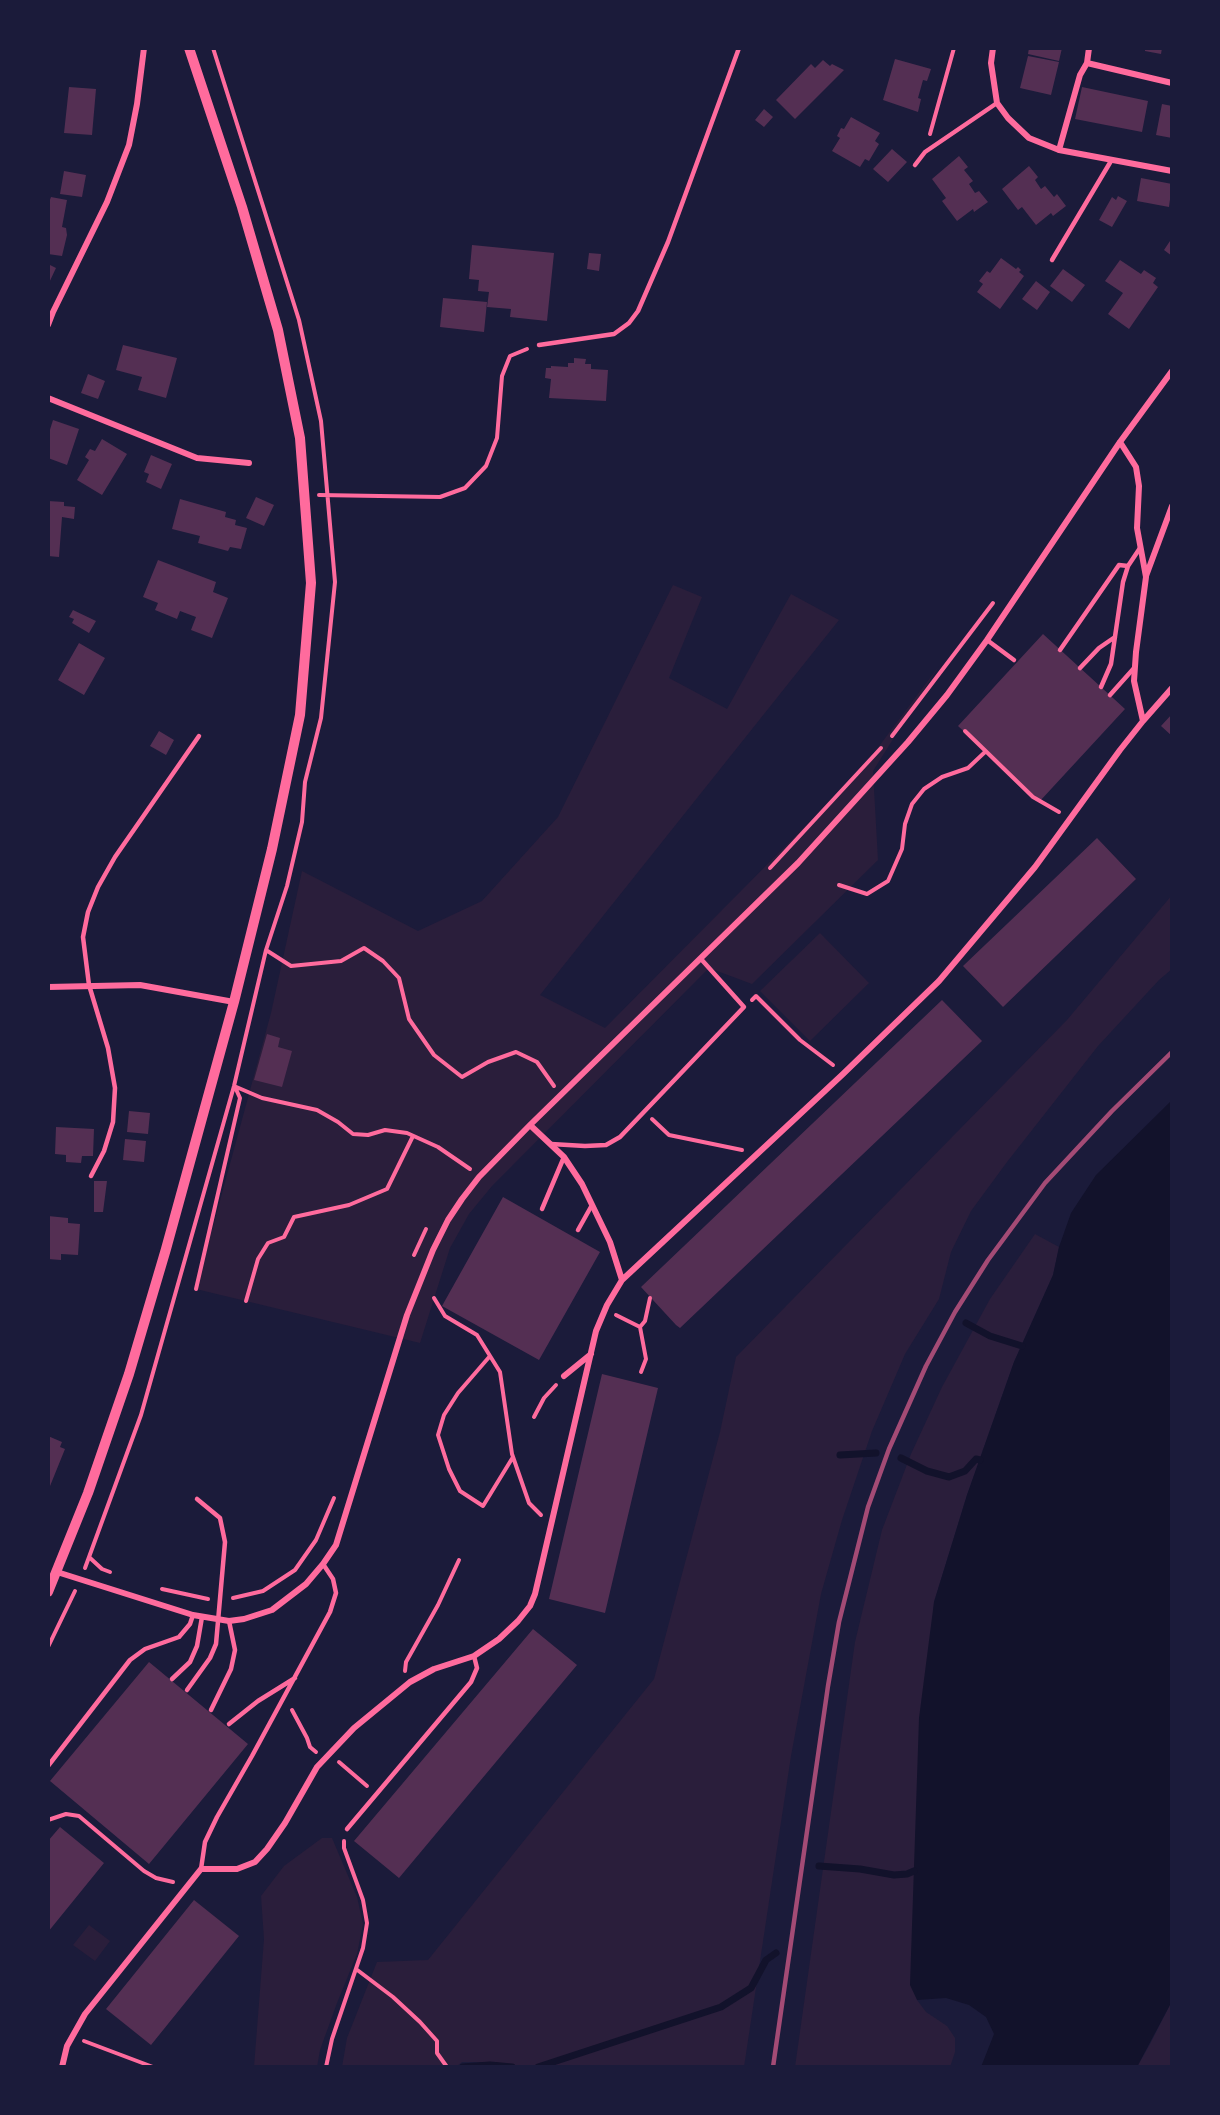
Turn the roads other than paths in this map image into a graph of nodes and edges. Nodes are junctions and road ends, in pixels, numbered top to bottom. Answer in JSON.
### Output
{"nodes":[{"id":1,"x":144,"y":48,"type":"edge"},
{"id":2,"x":189,"y":48,"type":"edge"},
{"id":3,"x":739,"y":48,"type":"edge"},
{"id":4,"x":993,"y":48,"type":"edge"},
{"id":5,"x":1089,"y":48,"type":"edge"},
{"id":6,"x":1087,"y":63,"type":"junction"},
{"id":7,"x":1172,"y":83,"type":"edge"},
{"id":8,"x":997,"y":104,"type":"junction"},
{"id":9,"x":1059,"y":150,"type":"junction"},
{"id":10,"x":1111,"y":161,"type":"junction"},
{"id":11,"x":915,"y":165,"type":"dead end"},
{"id":12,"x":1172,"y":171,"type":"edge"},
{"id":13,"x":1052,"y":260,"type":"dead end"},
{"id":14,"x":50,"y":312,"type":"edge"},
{"id":15,"x":48,"y":325,"type":"edge"},
{"id":16,"x":539,"y":345,"type":"road end"},
{"id":17,"x":1172,"y":371,"type":"edge"},
{"id":18,"x":48,"y":398,"type":"edge"},
{"id":19,"x":1120,"y":442,"type":"junction"},
{"id":20,"x":249,"y":464,"type":"dead end"},
{"id":21,"x":1172,"y":506,"type":"edge"},
{"id":22,"x":1140,"y":548,"type":"junction"},
{"id":23,"x":1128,"y":566,"type":"junction"},
{"id":24,"x":1146,"y":577,"type":"junction"},
{"id":25,"x":1115,"y":638,"type":"junction"},
{"id":26,"x":987,"y":640,"type":"junction"},
{"id":27,"x":1060,"y":650,"type":"dead end"},
{"id":28,"x":1014,"y":660,"type":"dead end"},
{"id":29,"x":1135,"y":667,"type":"junction"},
{"id":30,"x":1080,"y":668,"type":"dead end"},
{"id":31,"x":1101,"y":687,"type":"dead end"},
{"id":32,"x":1172,"y":688,"type":"edge"},
{"id":33,"x":1110,"y":695,"type":"dead end"},
{"id":34,"x":1143,"y":721,"type":"junction"},
{"id":35,"x":199,"y":736,"type":"dead end"},
{"id":36,"x":701,"y":959,"type":"junction"},
{"id":37,"x":89,"y":985,"type":"junction"},
{"id":38,"x":48,"y":987,"type":"edge"},
{"id":39,"x":234,"y":1002,"type":"junction"},
{"id":40,"x":530,"y":1125,"type":"junction"},
{"id":41,"x":551,"y":1144,"type":"junction"},
{"id":42,"x":564,"y":1157,"type":"junction"},
{"id":43,"x":91,"y":1176,"type":"dead end"},
{"id":44,"x":592,"y":1205,"type":"junction"},
{"id":45,"x":542,"y":1209,"type":"dead end"},
{"id":46,"x":578,"y":1230,"type":"dead end"},
{"id":47,"x":622,"y":1280,"type":"junction"},
{"id":48,"x":591,"y":1354,"type":"junction"},
{"id":49,"x":564,"y":1376,"type":"road end"},
{"id":50,"x":197,"y":1499,"type":"dead end"},
{"id":51,"x":323,"y":1564,"type":"junction"},
{"id":52,"x":57,"y":1572,"type":"junction"},
{"id":53,"x":48,"y":1592,"type":"edge"},
{"id":54,"x":193,"y":1616,"type":"junction"},
{"id":55,"x":202,"y":1617,"type":"junction"},
{"id":56,"x":217,"y":1620,"type":"junction"},
{"id":57,"x":229,"y":1621,"type":"junction"},
{"id":58,"x":474,"y":1656,"type":"junction"},
{"id":59,"x":296,"y":1678,"type":"junction"},
{"id":60,"x":172,"y":1679,"type":"dead end"},
{"id":61,"x":187,"y":1690,"type":"dead end"},
{"id":62,"x":211,"y":1710,"type":"dead end"},
{"id":63,"x":229,"y":1724,"type":"dead end"},
{"id":64,"x":48,"y":1766,"type":"edge"},
{"id":65,"x":347,"y":1829,"type":"road end"},
{"id":66,"x":201,"y":1869,"type":"junction"},
{"id":67,"x":62,"y":2067,"type":"edge"}],
"edges":[{"from":1,"to":14,"type":"street"},
{"from":2,"to":39,"type":"street"},
{"from":3,"to":16,"type":"lane"},
{"from":4,"to":8,"type":"street"},
{"from":5,"to":6,"type":"street"},
{"from":6,"to":7,"type":"street"},
{"from":6,"to":9,"type":"street"},
{"from":8,"to":9,"type":"street"},
{"from":8,"to":11,"type":"lane"},
{"from":9,"to":10,"type":"street"},
{"from":10,"to":12,"type":"street"},
{"from":10,"to":13,"type":"lane"},
{"from":14,"to":15,"type":"street"},
{"from":17,"to":19,"type":"street"},
{"from":18,"to":20,"type":"street"},
{"from":19,"to":22,"type":"street"},
{"from":19,"to":26,"type":"street"},
{"from":21,"to":24,"type":"street"},
{"from":22,"to":23,"type":"lane"},
{"from":22,"to":24,"type":"street"},
{"from":23,"to":25,"type":"lane"},
{"from":23,"to":27,"type":"lane"},
{"from":24,"to":29,"type":"street"},
{"from":25,"to":30,"type":"lane"},
{"from":25,"to":31,"type":"lane"},
{"from":26,"to":28,"type":"lane"},
{"from":26,"to":36,"type":"street"},
{"from":29,"to":33,"type":"lane"},
{"from":29,"to":34,"type":"street"},
{"from":32,"to":34,"type":"street"},
{"from":34,"to":47,"type":"street"},
{"from":35,"to":37,"type":"lane"},
{"from":36,"to":40,"type":"street"},
{"from":36,"to":41,"type":"lane"},
{"from":37,"to":38,"type":"street"},
{"from":37,"to":39,"type":"street"},
{"from":37,"to":43,"type":"lane"},
{"from":39,"to":52,"type":"street"},
{"from":40,"to":41,"type":"street"},
{"from":40,"to":51,"type":"street"},
{"from":41,"to":42,"type":"street"},
{"from":42,"to":44,"type":"street"},
{"from":42,"to":45,"type":"lane"},
{"from":44,"to":46,"type":"lane"},
{"from":44,"to":47,"type":"street"},
{"from":47,"to":48,"type":"street"},
{"from":48,"to":49,"type":"street"},
{"from":48,"to":58,"type":"street"},
{"from":50,"to":56,"type":"lane"},
{"from":51,"to":57,"type":"street"},
{"from":51,"to":59,"type":"lane"},
{"from":52,"to":53,"type":"street"},
{"from":52,"to":54,"type":"street"},
{"from":54,"to":55,"type":"street"},
{"from":54,"to":64,"type":"lane"},
{"from":55,"to":56,"type":"street"},
{"from":55,"to":60,"type":"lane"},
{"from":56,"to":57,"type":"street"},
{"from":56,"to":61,"type":"lane"},
{"from":57,"to":62,"type":"lane"},
{"from":58,"to":65,"type":"lane"},
{"from":58,"to":66,"type":"street"},
{"from":59,"to":63,"type":"lane"},
{"from":59,"to":66,"type":"lane"},
{"from":66,"to":67,"type":"street"}]}
